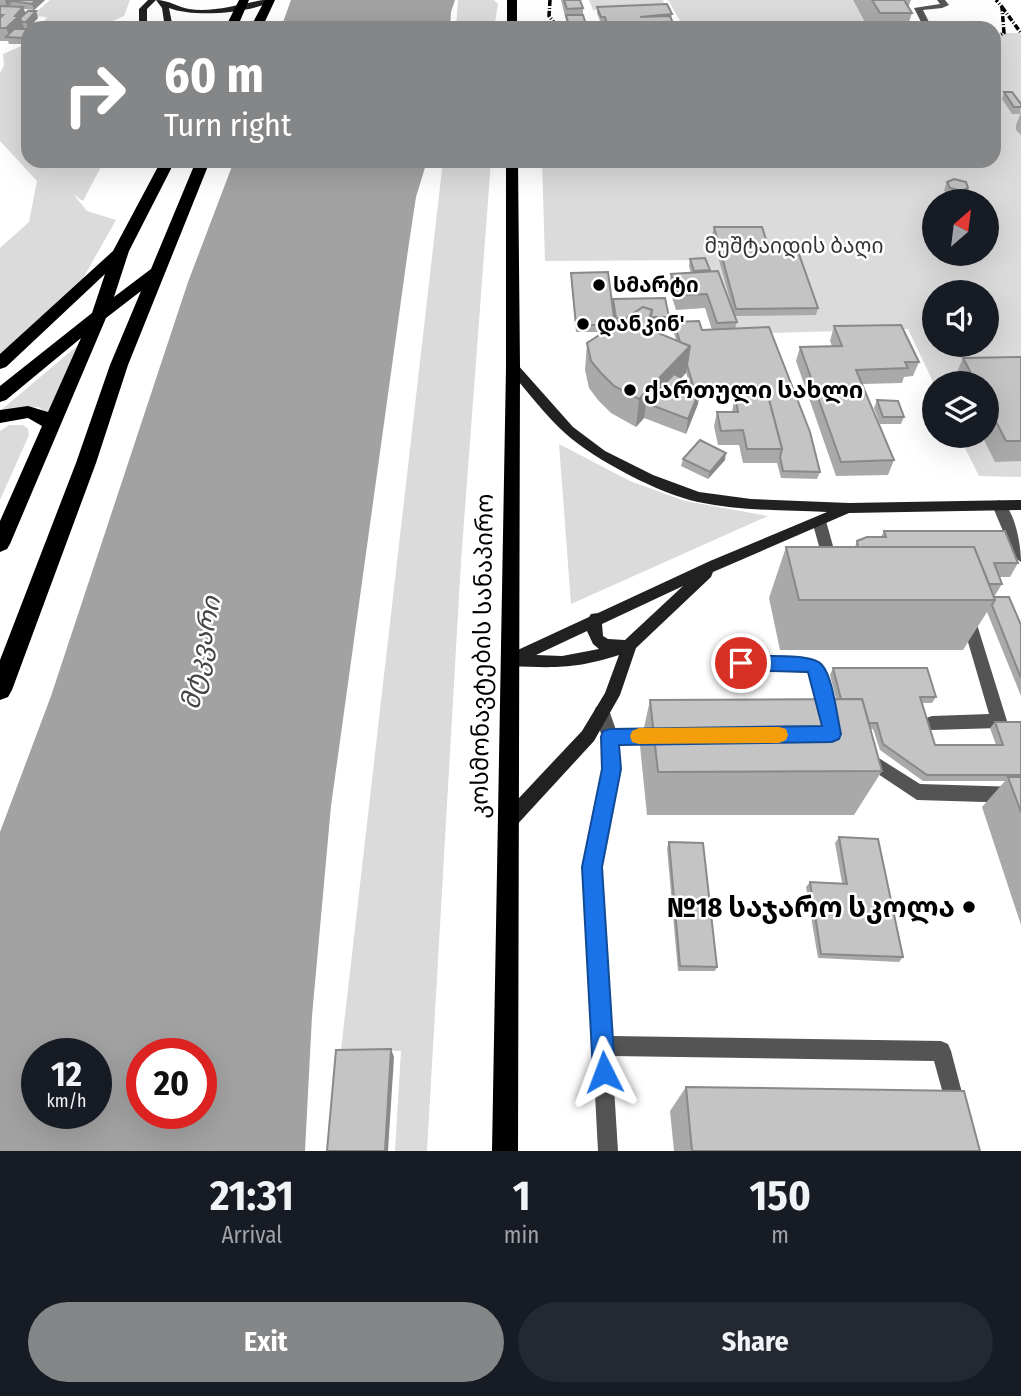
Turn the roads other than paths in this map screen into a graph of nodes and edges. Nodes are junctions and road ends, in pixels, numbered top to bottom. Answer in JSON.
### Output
{"nodes":[{"id":1,"x":152,"y":0,"type":"edge"},
{"id":2,"x":161,"y":0,"type":"edge"},
{"id":3,"x":512,"y":0,"type":"edge"},
{"id":4,"x":941,"y":0,"type":"edge"},
{"id":5,"x":270,"y":1,"type":"edge"},
{"id":6,"x":242,"y":3,"type":"edge"},
{"id":7,"x":144,"y":21,"type":"edge"},
{"id":8,"x":168,"y":21,"type":"edge"},
{"id":9,"x":234,"y":21,"type":"edge"},
{"id":10,"x":260,"y":21,"type":"edge"},
{"id":11,"x":512,"y":21,"type":"edge"},
{"id":12,"x":924,"y":21,"type":"edge"},
{"id":13,"x":164,"y":168,"type":"edge"},
{"id":14,"x":199,"y":168,"type":"edge"},
{"id":15,"x":512,"y":168,"type":"edge"},
{"id":16,"x":121,"y":251,"type":"junction"},
{"id":17,"x":157,"y":271,"type":"junction"},
{"id":18,"x":99,"y":316,"type":"junction"},
{"id":19,"x":0,"y":363,"type":"edge"},
{"id":20,"x":513,"y":367,"type":"junction"},
{"id":21,"x":0,"y":397,"type":"edge"},
{"id":22,"x":0,"y":417,"type":"edge"},
{"id":23,"x":51,"y":425,"type":"junction"},
{"id":24,"x":999,"y":505,"type":"junction"},
{"id":25,"x":1021,"y":505,"type":"edge"},
{"id":26,"x":849,"y":508,"type":"junction"},
{"id":27,"x":820,"y":521,"type":"junction"},
{"id":28,"x":0,"y":544,"type":"edge"},
{"id":29,"x":1021,"y":557,"type":"edge"},
{"id":30,"x":715,"y":565,"type":"junction"},
{"id":31,"x":835,"y":580,"type":"edge"},
{"id":32,"x":963,"y":600,"type":"edge"},
{"id":33,"x":596,"y":618,"type":"junction"},
{"id":34,"x":630,"y":645,"type":"junction"},
{"id":35,"x":510,"y":660,"type":"junction"},
{"id":36,"x":741,"y":663,"type":"dead end"},
{"id":37,"x":0,"y":690,"type":"edge"},
{"id":38,"x":602,"y":712,"type":"junction"},
{"id":39,"x":932,"y":723,"type":"dead end"},
{"id":40,"x":832,"y":734,"type":"edge"},
{"id":41,"x":679,"y":736,"type":"edge"},
{"id":42,"x":610,"y":737,"type":"junction"},
{"id":43,"x":853,"y":748,"type":"edge"},
{"id":44,"x":1021,"y":795,"type":"edge"},
{"id":45,"x":508,"y":822,"type":"junction"},
{"id":46,"x":603,"y":1045,"type":"junction"},
{"id":47,"x":961,"y":1126,"type":"edge"},
{"id":48,"x":505,"y":1151,"type":"edge"},
{"id":49,"x":608,"y":1151,"type":"edge"}],
"edges":[{"from":1,"to":7,"type":"main road"},
{"from":2,"to":6,"type":"main road"},
{"from":2,"to":8,"type":"main road"},
{"from":3,"to":11,"type":"main road"},
{"from":4,"to":12,"type":"lane"},
{"from":5,"to":6,"type":"main road"},
{"from":5,"to":10,"type":"highway"},
{"from":6,"to":9,"type":"highway"},
{"from":13,"to":16,"type":"highway"},
{"from":14,"to":17,"type":"highway"},
{"from":15,"to":20,"type":"main road","name":"კოსმონავტების სანაპირო"},
{"from":16,"to":18,"type":"highway"},
{"from":16,"to":19,"type":"highway"},
{"from":17,"to":18,"type":"highway"},
{"from":17,"to":37,"type":"highway"},
{"from":18,"to":21,"type":"highway"},
{"from":18,"to":23,"type":"highway"},
{"from":20,"to":26,"type":"main road"},
{"from":20,"to":35,"type":"main road","name":"კოსმონავტების სანაპირო"},
{"from":22,"to":23,"type":"highway"},
{"from":23,"to":28,"type":"highway"},
{"from":24,"to":25,"type":"main road"},
{"from":24,"to":26,"type":"main road"},
{"from":24,"to":29,"type":"lane"},
{"from":26,"to":27,"type":"main road"},
{"from":27,"to":30,"type":"main road"},
{"from":27,"to":31,"type":"lane"},
{"from":30,"to":33,"type":"main road"},
{"from":30,"to":34,"type":"main road"},
{"from":32,"to":39,"type":"lane"},
{"from":33,"to":34,"type":"main road"},
{"from":33,"to":35,"type":"main road"},
{"from":34,"to":35,"type":"main road"},
{"from":34,"to":38,"type":"main road"},
{"from":35,"to":45,"type":"main road","name":"კოსმონავტების სანაპირო"},
{"from":36,"to":40,"type":"lane"},
{"from":38,"to":42,"type":"lane"},
{"from":38,"to":45,"type":"main road"},
{"from":41,"to":42,"type":"lane"},
{"from":42,"to":46,"type":"lane"},
{"from":43,"to":44,"type":"lane"},
{"from":45,"to":48,"type":"main road","name":"კოსმონავტების სანაპირო"},
{"from":46,"to":47,"type":"lane"},
{"from":46,"to":49,"type":"lane"}]}
